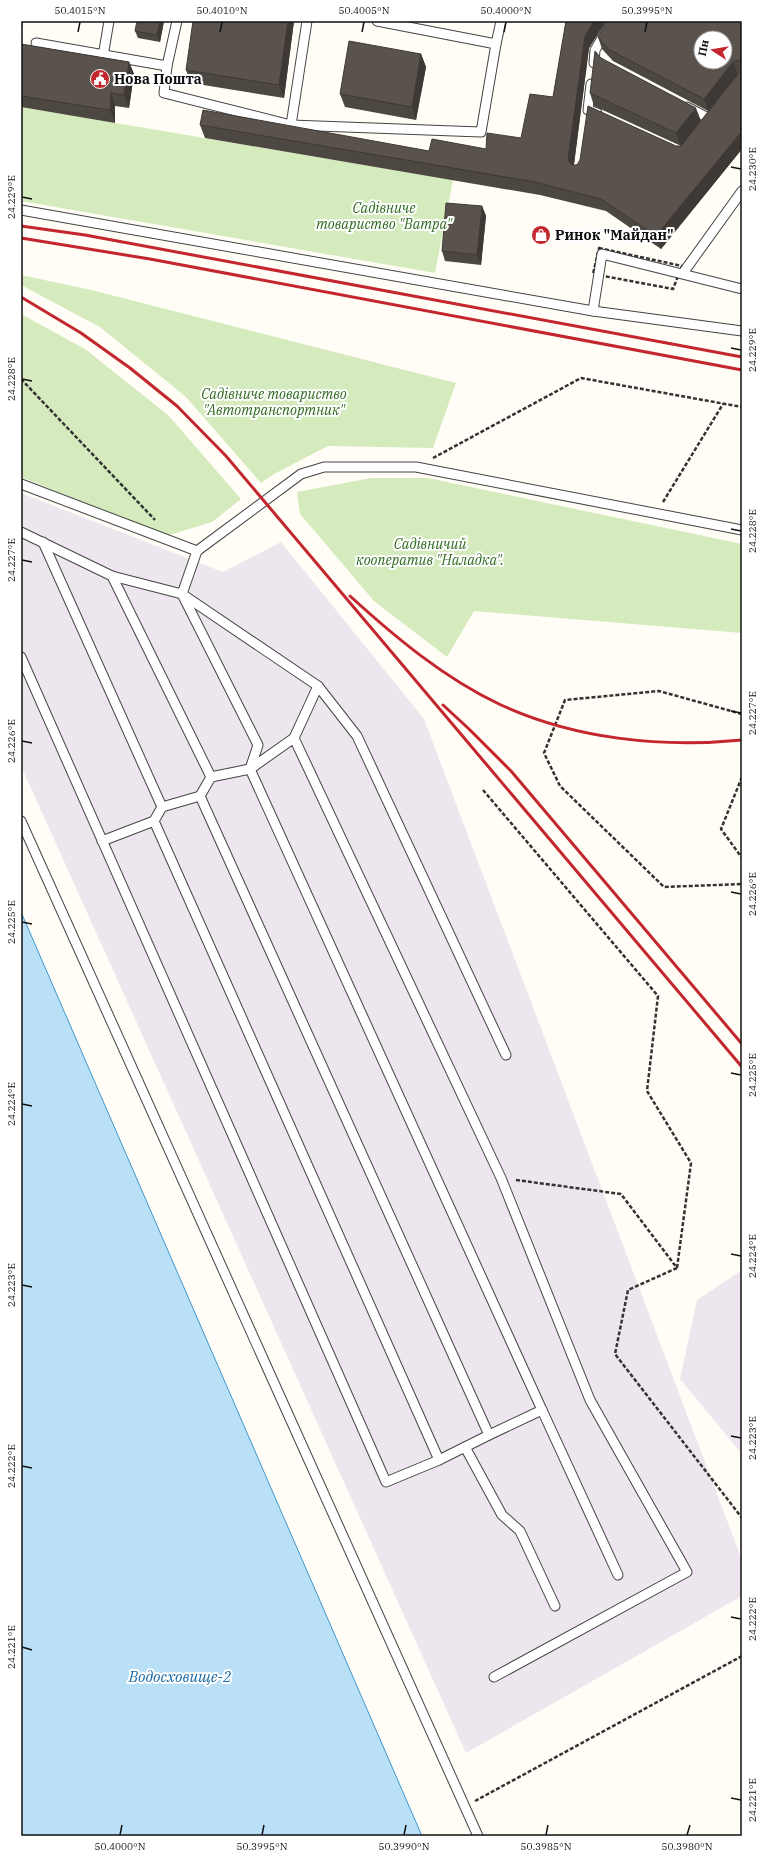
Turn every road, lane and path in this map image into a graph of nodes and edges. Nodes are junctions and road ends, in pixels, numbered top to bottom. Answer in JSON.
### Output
{"nodes":[{"id":1,"x":109,"y":21,"type":"edge"},
{"id":2,"x":177,"y":21,"type":"edge"},
{"id":3,"x":308,"y":21,"type":"edge"},
{"id":4,"x":377,"y":21,"type":"edge"},
{"id":5,"x":501,"y":21,"type":"edge"},
{"id":6,"x":612,"y":21,"type":"edge"},
{"id":7,"x":36,"y":43,"type":"dead end"},
{"id":8,"x":496,"y":44,"type":"junction"},
{"id":9,"x":595,"y":50,"type":"junction"},
{"id":10,"x":103,"y":56,"type":"junction"},
{"id":11,"x":605,"y":61,"type":"edge"},
{"id":12,"x":167,"y":66,"type":"junction"},
{"id":13,"x":677,"y":101,"type":"edge"},
{"id":14,"x":609,"y":119,"type":"edge"},
{"id":15,"x":710,"y":119,"type":"edge"},
{"id":16,"x":291,"y":125,"type":"junction"},
{"id":17,"x":742,"y":191,"type":"edge"},
{"id":18,"x":21,"y":210,"type":"edge"},
{"id":19,"x":683,"y":273,"type":"junction"},
{"id":20,"x":742,"y":288,"type":"edge"},
{"id":21,"x":593,"y":311,"type":"junction"},
{"id":22,"x":742,"y":331,"type":"edge"},
{"id":23,"x":21,"y":379,"type":"edge"},
{"id":24,"x":723,"y":404,"type":"junction"},
{"id":25,"x":742,"y":407,"type":"edge"},
{"id":26,"x":416,"y":467,"type":"junction"},
{"id":27,"x":21,"y":484,"type":"edge"},
{"id":28,"x":656,"y":514,"type":"junction"},
{"id":29,"x":158,"y":523,"type":"dead end"},
{"id":30,"x":742,"y":530,"type":"edge"},
{"id":31,"x":21,"y":532,"type":"edge"},
{"id":32,"x":43,"y":542,"type":"junction"},
{"id":33,"x":197,"y":551,"type":"junction"},
{"id":34,"x":112,"y":576,"type":"junction"},
{"id":35,"x":182,"y":594,"type":"junction"},
{"id":36,"x":21,"y":657,"type":"edge"},
{"id":37,"x":318,"y":686,"type":"junction"},
{"id":38,"x":742,"y":714,"type":"edge"},
{"id":39,"x":294,"y":738,"type":"junction"},
{"id":40,"x":250,"y":770,"type":"junction"},
{"id":41,"x":210,"y":777,"type":"junction"},
{"id":42,"x":742,"y":777,"type":"edge"},
{"id":43,"x":483,"y":790,"type":"dead end"},
{"id":44,"x":200,"y":796,"type":"junction"},
{"id":45,"x":162,"y":807,"type":"junction"},
{"id":46,"x":21,"y":820,"type":"edge"},
{"id":47,"x":154,"y":821,"type":"junction"},
{"id":48,"x":102,"y":841,"type":"junction"},
{"id":49,"x":742,"y":858,"type":"edge"},
{"id":50,"x":742,"y":884,"type":"edge"},
{"id":51,"x":506,"y":1055,"type":"dead end"},
{"id":52,"x":501,"y":1178,"type":"junction"},
{"id":53,"x":678,"y":1268,"type":"junction"},
{"id":54,"x":542,"y":1410,"type":"junction"},
{"id":55,"x":489,"y":1435,"type":"junction"},
{"id":56,"x":465,"y":1447,"type":"junction"},
{"id":57,"x":439,"y":1460,"type":"junction"},
{"id":58,"x":742,"y":1518,"type":"edge"},
{"id":59,"x":618,"y":1575,"type":"dead end"},
{"id":60,"x":555,"y":1606,"type":"dead end"},
{"id":61,"x":742,"y":1656,"type":"edge"},
{"id":62,"x":494,"y":1677,"type":"dead end"},
{"id":63,"x":465,"y":1807,"type":"junction"},
{"id":64,"x":478,"y":1836,"type":"edge"}],
"edges":[{"from":1,"to":10,"type":"lane"},
{"from":2,"to":12,"type":"lane"},
{"from":3,"to":16,"type":"lane"},
{"from":4,"to":8,"type":"lane"},
{"from":5,"to":8,"type":"lane"},
{"from":6,"to":9,"type":"lane"},
{"from":7,"to":10,"type":"lane"},
{"from":8,"to":16,"type":"lane"},
{"from":9,"to":11,"type":"lane"},
{"from":9,"to":14,"type":"lane"},
{"from":10,"to":12,"type":"lane"},
{"from":12,"to":16,"type":"lane"},
{"from":13,"to":15,"type":"lane"},
{"from":17,"to":19,"type":"lane"},
{"from":18,"to":21,"type":"lane"},
{"from":19,"to":20,"type":"lane"},
{"from":19,"to":21,"type":"lane"},
{"from":21,"to":22,"type":"lane"},
{"from":23,"to":29,"type":"path"},
{"from":24,"to":25,"type":"path"},
{"from":24,"to":26,"type":"path"},
{"from":24,"to":28,"type":"path"},
{"from":26,"to":28,"type":"lane"},
{"from":26,"to":33,"type":"lane"},
{"from":27,"to":33,"type":"lane"},
{"from":28,"to":30,"type":"lane"},
{"from":31,"to":32,"type":"lane"},
{"from":32,"to":34,"type":"lane"},
{"from":32,"to":45,"type":"lane"},
{"from":33,"to":35,"type":"lane"},
{"from":34,"to":35,"type":"lane"},
{"from":34,"to":41,"type":"lane"},
{"from":35,"to":37,"type":"lane"},
{"from":35,"to":40,"type":"lane"},
{"from":36,"to":48,"type":"lane"},
{"from":37,"to":39,"type":"lane"},
{"from":37,"to":51,"type":"lane"},
{"from":38,"to":50,"type":"path"},
{"from":39,"to":40,"type":"lane"},
{"from":39,"to":52,"type":"lane"},
{"from":40,"to":41,"type":"lane"},
{"from":40,"to":54,"type":"lane"},
{"from":41,"to":44,"type":"lane"},
{"from":42,"to":49,"type":"path"},
{"from":43,"to":53,"type":"path"},
{"from":44,"to":45,"type":"lane"},
{"from":44,"to":55,"type":"lane"},
{"from":45,"to":47,"type":"lane"},
{"from":46,"to":63,"type":"lane"},
{"from":47,"to":48,"type":"lane"},
{"from":47,"to":57,"type":"lane"},
{"from":48,"to":57,"type":"lane"},
{"from":52,"to":53,"type":"path"},
{"from":52,"to":62,"type":"lane"},
{"from":53,"to":58,"type":"path"},
{"from":54,"to":55,"type":"lane"},
{"from":54,"to":59,"type":"lane"},
{"from":55,"to":56,"type":"lane"},
{"from":56,"to":57,"type":"lane"},
{"from":56,"to":60,"type":"lane"},
{"from":61,"to":63,"type":"path"},
{"from":63,"to":64,"type":"lane"}]}
